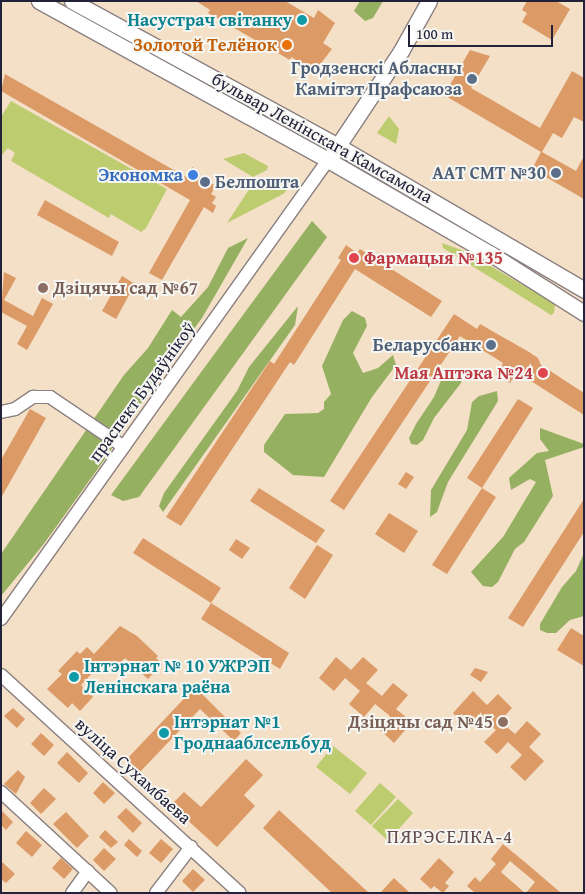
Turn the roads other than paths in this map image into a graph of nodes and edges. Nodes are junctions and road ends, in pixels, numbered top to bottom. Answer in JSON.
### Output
{"nodes":[{"id":1,"x":39,"y":1,"type":"edge"},
{"id":2,"x":72,"y":1,"type":"edge"},
{"id":3,"x":429,"y":1,"type":"edge"},
{"id":4,"x":338,"y":146,"type":"junction"},
{"id":5,"x":328,"y":160,"type":"junction"},
{"id":6,"x":584,"y":290,"type":"edge"},
{"id":7,"x":584,"y":313,"type":"edge"},
{"id":8,"x":1,"y":412,"type":"edge"},
{"id":9,"x":124,"y":447,"type":"junction"},
{"id":10,"x":1,"y":619,"type":"edge"},
{"id":11,"x":1,"y":675,"type":"edge"},
{"id":12,"x":1,"y":792,"type":"edge"},
{"id":13,"x":191,"y":847,"type":"junction"},
{"id":14,"x":88,"y":871,"type":"junction"},
{"id":15,"x":72,"y":893,"type":"edge"},
{"id":16,"x":111,"y":893,"type":"edge"},
{"id":17,"x":156,"y":893,"type":"edge"},
{"id":18,"x":240,"y":893,"type":"edge"}],
"edges":[{"from":1,"to":5,"type":"main road","name":"бульвар Ленінскага Камсамола"},
{"from":2,"to":4,"type":"main road","name":"бульвар Ленінскага Камсамола"},
{"from":3,"to":4,"type":"main road"},
{"from":4,"to":5,"type":"main road"},
{"from":4,"to":6,"type":"main road","name":"бульвар Ленінскага Камсамола"},
{"from":5,"to":7,"type":"main road","name":"бульвар Ленінскага Камсамола"},
{"from":5,"to":9,"type":"street","name":"праспект Будаўнікоў"},
{"from":8,"to":9,"type":"street"},
{"from":9,"to":10,"type":"street","name":"праспект Будаўнікоў"},
{"from":11,"to":13,"type":"street","name":"вуліца Сухамбаева"},
{"from":12,"to":14,"type":"street"},
{"from":13,"to":17,"type":"street"},
{"from":13,"to":18,"type":"street","name":"вуліца Сухамбаева"},
{"from":14,"to":15,"type":"street"},
{"from":14,"to":16,"type":"street"}]}
